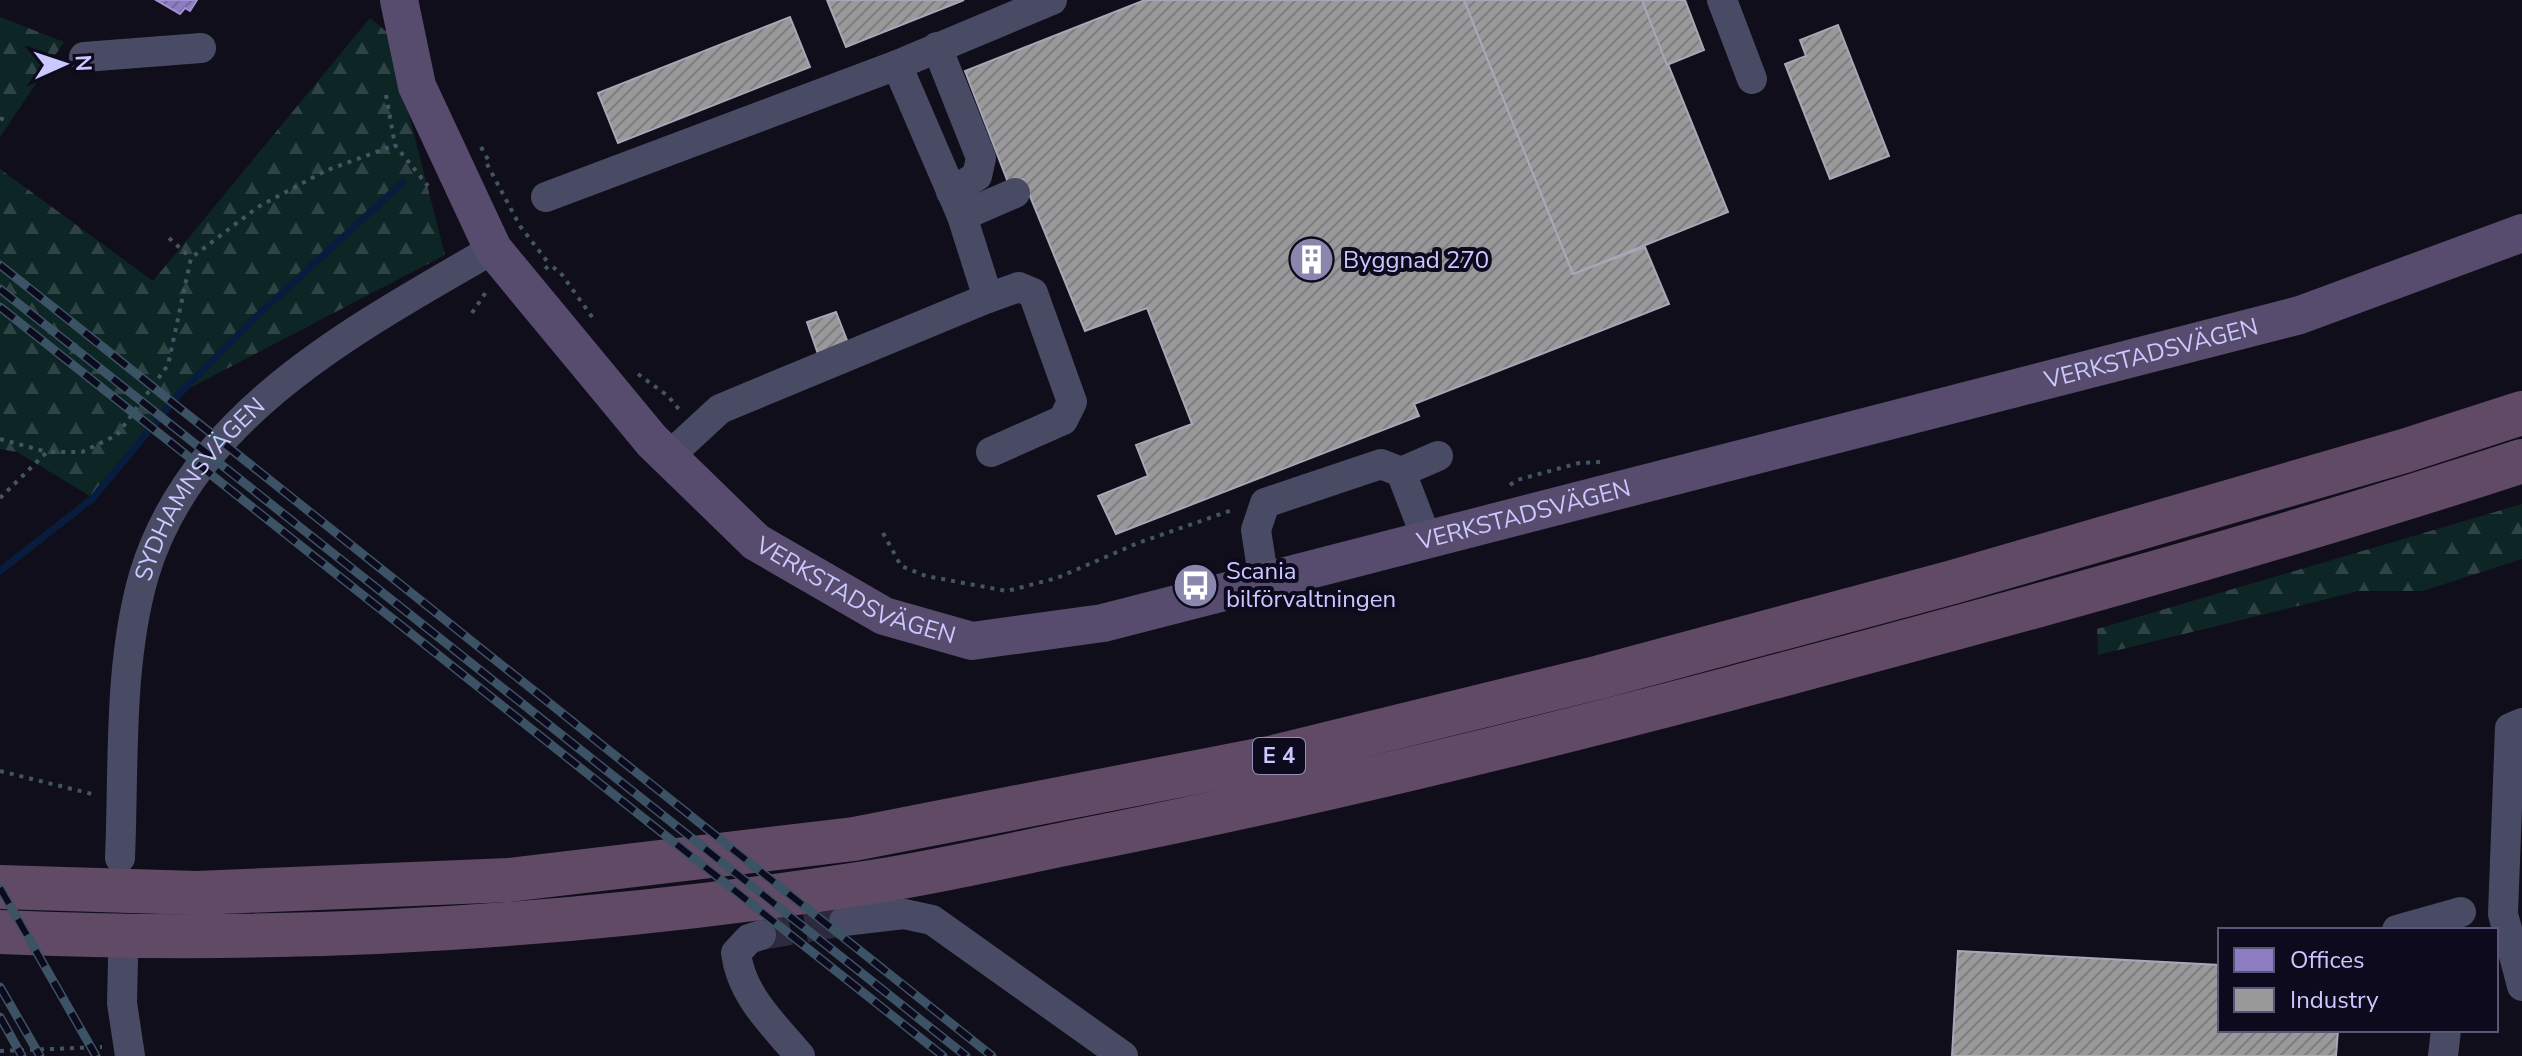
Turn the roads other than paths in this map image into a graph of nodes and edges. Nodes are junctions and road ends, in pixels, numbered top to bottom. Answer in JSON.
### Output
{"nodes":[{"id":1,"x":399,"y":0,"type":"edge"},
{"id":2,"x":1052,"y":0,"type":"edge"},
{"id":3,"x":1722,"y":0,"type":"edge"},
{"id":4,"x":937,"y":47,"type":"junction"},
{"id":5,"x":201,"y":48,"type":"dead end"},
{"id":6,"x":84,"y":57,"type":"dead end"},
{"id":7,"x":897,"y":65,"type":"junction"},
{"id":8,"x":1752,"y":79,"type":"dead end"},
{"id":9,"x":1015,"y":193,"type":"dead end"},
{"id":10,"x":546,"y":197,"type":"dead end"},
{"id":11,"x":956,"y":204,"type":"junction"},
{"id":12,"x":2522,"y":233,"type":"edge"},
{"id":13,"x":493,"y":249,"type":"junction"},
{"id":14,"x":988,"y":298,"type":"junction"},
{"id":15,"x":2522,"y":413,"type":"edge"},
{"id":16,"x":991,"y":452,"type":"dead end"},
{"id":17,"x":1438,"y":456,"type":"dead end"},
{"id":18,"x":668,"y":457,"type":"junction"},
{"id":19,"x":2522,"y":461,"type":"edge"},
{"id":20,"x":1401,"y":472,"type":"junction"},
{"id":21,"x":1427,"y":540,"type":"junction"},
{"id":22,"x":1264,"y":582,"type":"junction"},
{"id":23,"x":2522,"y":723,"type":"edge"},
{"id":24,"x":120,"y":858,"type":"dead end"},
{"id":25,"x":0,"y":887,"type":"edge"},
{"id":26,"x":2461,"y":912,"type":"dead end"},
{"id":27,"x":844,"y":921,"type":"tunnel mouth"},
{"id":28,"x":2404,"y":928,"type":"edge"},
{"id":29,"x":0,"y":932,"type":"edge"},
{"id":30,"x":761,"y":935,"type":"tunnel mouth"},
{"id":31,"x":123,"y":960,"type":"dead end"},
{"id":32,"x":2522,"y":986,"type":"edge"},
{"id":33,"x":2446,"y":1032,"type":"edge"},
{"id":34,"x":129,"y":1051,"type":"edge"},
{"id":35,"x":800,"y":1056,"type":"edge"},
{"id":36,"x":1123,"y":1056,"type":"edge"},
{"id":37,"x":2443,"y":1056,"type":"edge"}],
"edges":[{"from":1,"to":13,"type":"main road","name":"VERKSTADSVÄGEN"},
{"from":2,"to":4,"type":"street"},
{"from":3,"to":8,"type":"street"},
{"from":4,"to":7,"type":"street"},
{"from":4,"to":11,"type":"street"},
{"from":5,"to":6,"type":"street"},
{"from":7,"to":10,"type":"street"},
{"from":7,"to":11,"type":"street"},
{"from":9,"to":11,"type":"street"},
{"from":11,"to":14,"type":"street"},
{"from":12,"to":21,"type":"main road","name":"VERKSTADSVÄGEN"},
{"from":13,"to":18,"type":"main road","name":"VERKSTADSVÄGEN"},
{"from":13,"to":24,"type":"street","name":"SYDHAMNSVÄGEN"},
{"from":14,"to":16,"type":"street"},
{"from":14,"to":18,"type":"street"},
{"from":15,"to":25,"type":"highway","number":"E 4"},
{"from":17,"to":20,"type":"street"},
{"from":18,"to":22,"type":"main road","name":"VERKSTADSVÄGEN"},
{"from":19,"to":29,"type":"highway","number":"E 4"},
{"from":20,"to":21,"type":"street"},
{"from":20,"to":22,"type":"street"},
{"from":21,"to":22,"type":"main road","name":"VERKSTADSVÄGEN"},
{"from":23,"to":32,"type":"street"},
{"from":26,"to":28,"type":"street"},
{"from":27,"to":36,"type":"street"},
{"from":30,"to":35,"type":"street"},
{"from":31,"to":34,"type":"street"},
{"from":33,"to":37,"type":"street"}]}
